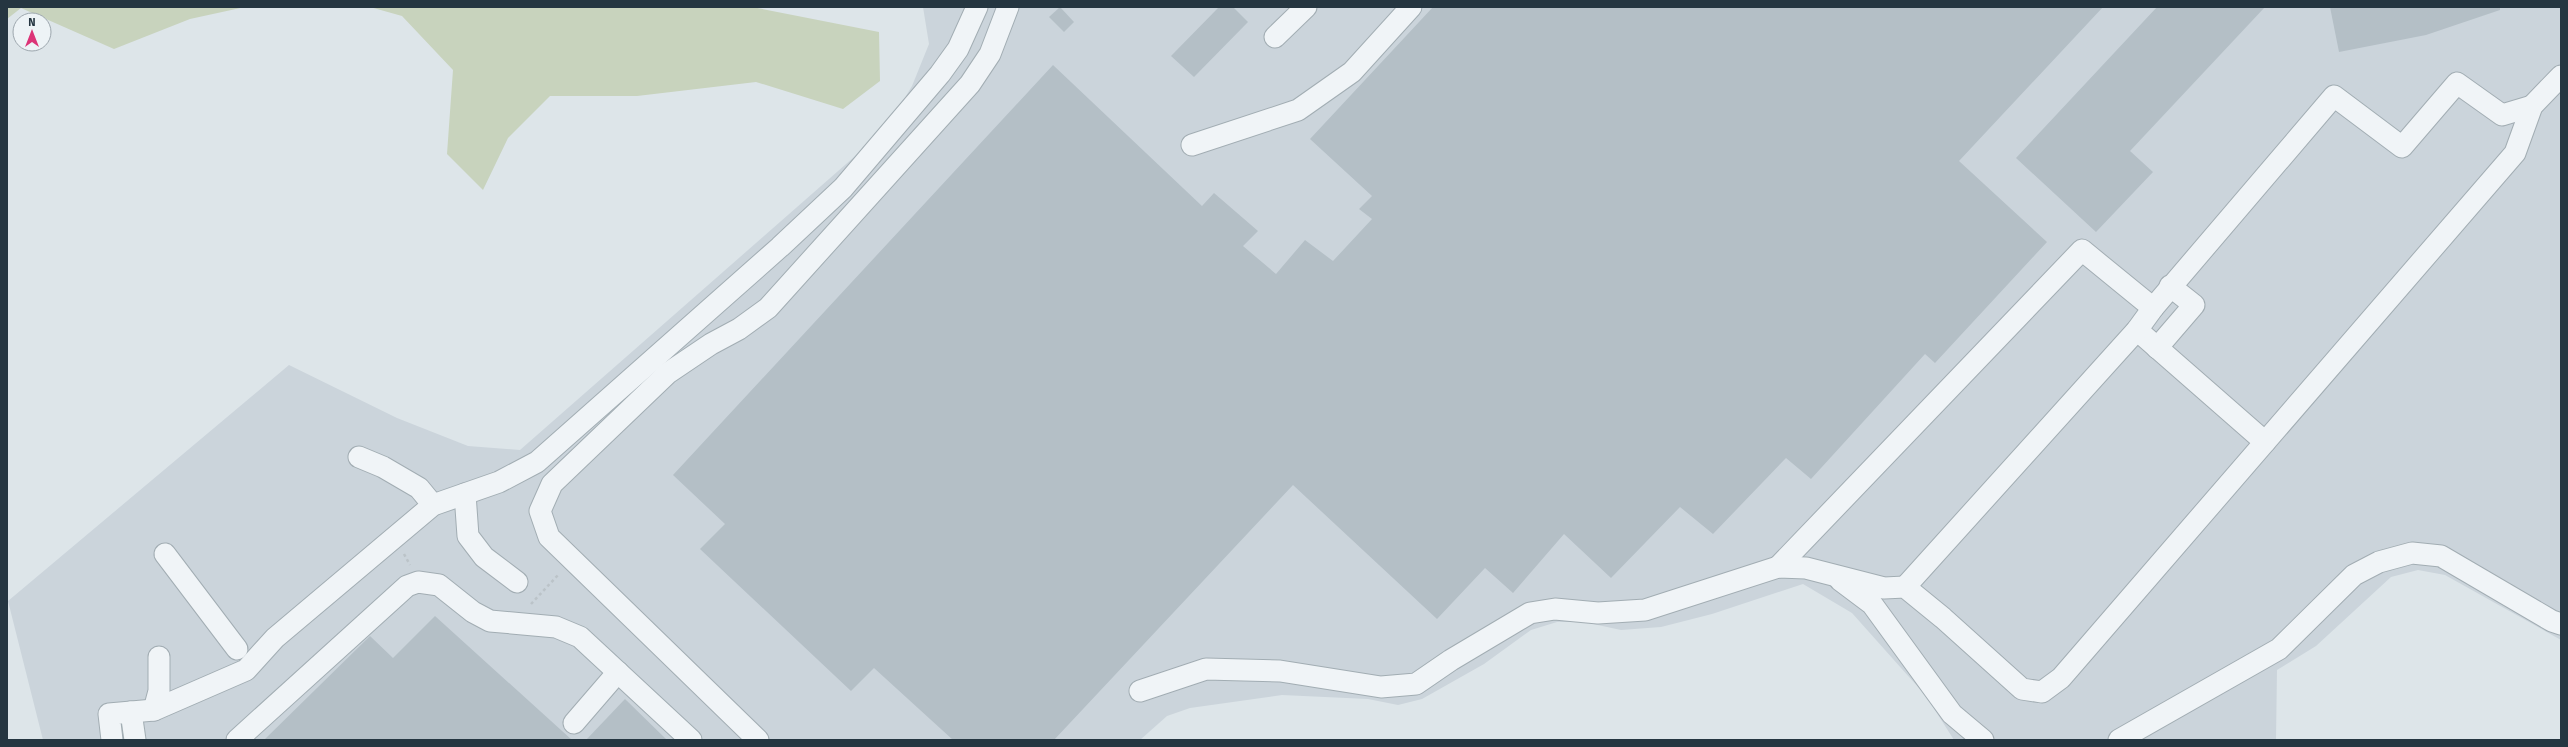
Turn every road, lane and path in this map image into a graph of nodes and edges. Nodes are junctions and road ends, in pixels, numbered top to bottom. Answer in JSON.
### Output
{"nodes":[{"id":1,"x":978,"y":7,"type":"edge"},
{"id":2,"x":1008,"y":7,"type":"edge"},
{"id":3,"x":1306,"y":7,"type":"edge"},
{"id":4,"x":1410,"y":7,"type":"edge"},
{"id":5,"x":1275,"y":37,"type":"dead end"},
{"id":6,"x":2561,"y":76,"type":"edge"},
{"id":7,"x":2532,"y":106,"type":"junction"},
{"id":8,"x":1192,"y":145,"type":"dead end"},
{"id":9,"x":2170,"y":286,"type":"junction"},
{"id":10,"x":2153,"y":308,"type":"junction"},
{"id":11,"x":2137,"y":330,"type":"junction"},
{"id":12,"x":2158,"y":348,"type":"junction"},
{"id":13,"x":2265,"y":442,"type":"junction"},
{"id":14,"x":359,"y":457,"type":"dead end"},
{"id":15,"x":465,"y":494,"type":"junction"},
{"id":16,"x":433,"y":505,"type":"junction"},
{"id":17,"x":395,"y":537,"type":"junction"},
{"id":18,"x":165,"y":554,"type":"dead end"},
{"id":19,"x":573,"y":561,"type":"junction"},
{"id":20,"x":1778,"y":567,"type":"junction"},
{"id":21,"x":1832,"y":574,"type":"junction"},
{"id":22,"x":418,"y":582,"type":"junction"},
{"id":23,"x":517,"y":582,"type":"dead end"},
{"id":24,"x":1905,"y":587,"type":"junction"},
{"id":25,"x":519,"y":623,"type":"junction"},
{"id":26,"x":2561,"y":624,"type":"edge"},
{"id":27,"x":237,"y":649,"type":"dead end"},
{"id":28,"x":159,"y":657,"type":"dead end"},
{"id":29,"x":618,"y":672,"type":"junction"},
{"id":30,"x":1140,"y":691,"type":"dead end"},
{"id":31,"x":154,"y":710,"type":"junction"},
{"id":32,"x":131,"y":712,"type":"junction"},
{"id":33,"x":574,"y":722,"type":"dead end"},
{"id":34,"x":112,"y":740,"type":"edge"},
{"id":35,"x":135,"y":740,"type":"edge"},
{"id":36,"x":237,"y":740,"type":"edge"},
{"id":37,"x":691,"y":740,"type":"edge"},
{"id":38,"x":758,"y":740,"type":"edge"},
{"id":39,"x":1983,"y":740,"type":"edge"},
{"id":40,"x":2120,"y":740,"type":"edge"}],
"edges":[{"from":1,"to":15,"type":"street"},
{"from":2,"to":19,"type":"street"},
{"from":3,"to":5,"type":"street"},
{"from":4,"to":8,"type":"street"},
{"from":6,"to":7,"type":"street"},
{"from":7,"to":9,"type":"street"},
{"from":7,"to":13,"type":"street"},
{"from":9,"to":10,"type":"street"},
{"from":9,"to":12,"type":"street"},
{"from":10,"to":11,"type":"street"},
{"from":10,"to":20,"type":"street"},
{"from":11,"to":12,"type":"street"},
{"from":11,"to":24,"type":"street"},
{"from":12,"to":13,"type":"street"},
{"from":13,"to":24,"type":"street"},
{"from":14,"to":16,"type":"street"},
{"from":15,"to":16,"type":"street"},
{"from":15,"to":23,"type":"street"},
{"from":16,"to":17,"type":"street"},
{"from":17,"to":22,"type":"path"},
{"from":17,"to":31,"type":"street"},
{"from":18,"to":27,"type":"street"},
{"from":19,"to":25,"type":"path"},
{"from":19,"to":38,"type":"street"},
{"from":20,"to":21,"type":"street"},
{"from":20,"to":30,"type":"street"},
{"from":21,"to":24,"type":"street"},
{"from":21,"to":39,"type":"street"},
{"from":22,"to":25,"type":"street"},
{"from":22,"to":36,"type":"street"},
{"from":25,"to":29,"type":"street"},
{"from":26,"to":40,"type":"street"},
{"from":28,"to":31,"type":"street"},
{"from":29,"to":33,"type":"street"},
{"from":29,"to":37,"type":"street"},
{"from":31,"to":32,"type":"street"},
{"from":32,"to":34,"type":"street"},
{"from":32,"to":35,"type":"street"}]}
